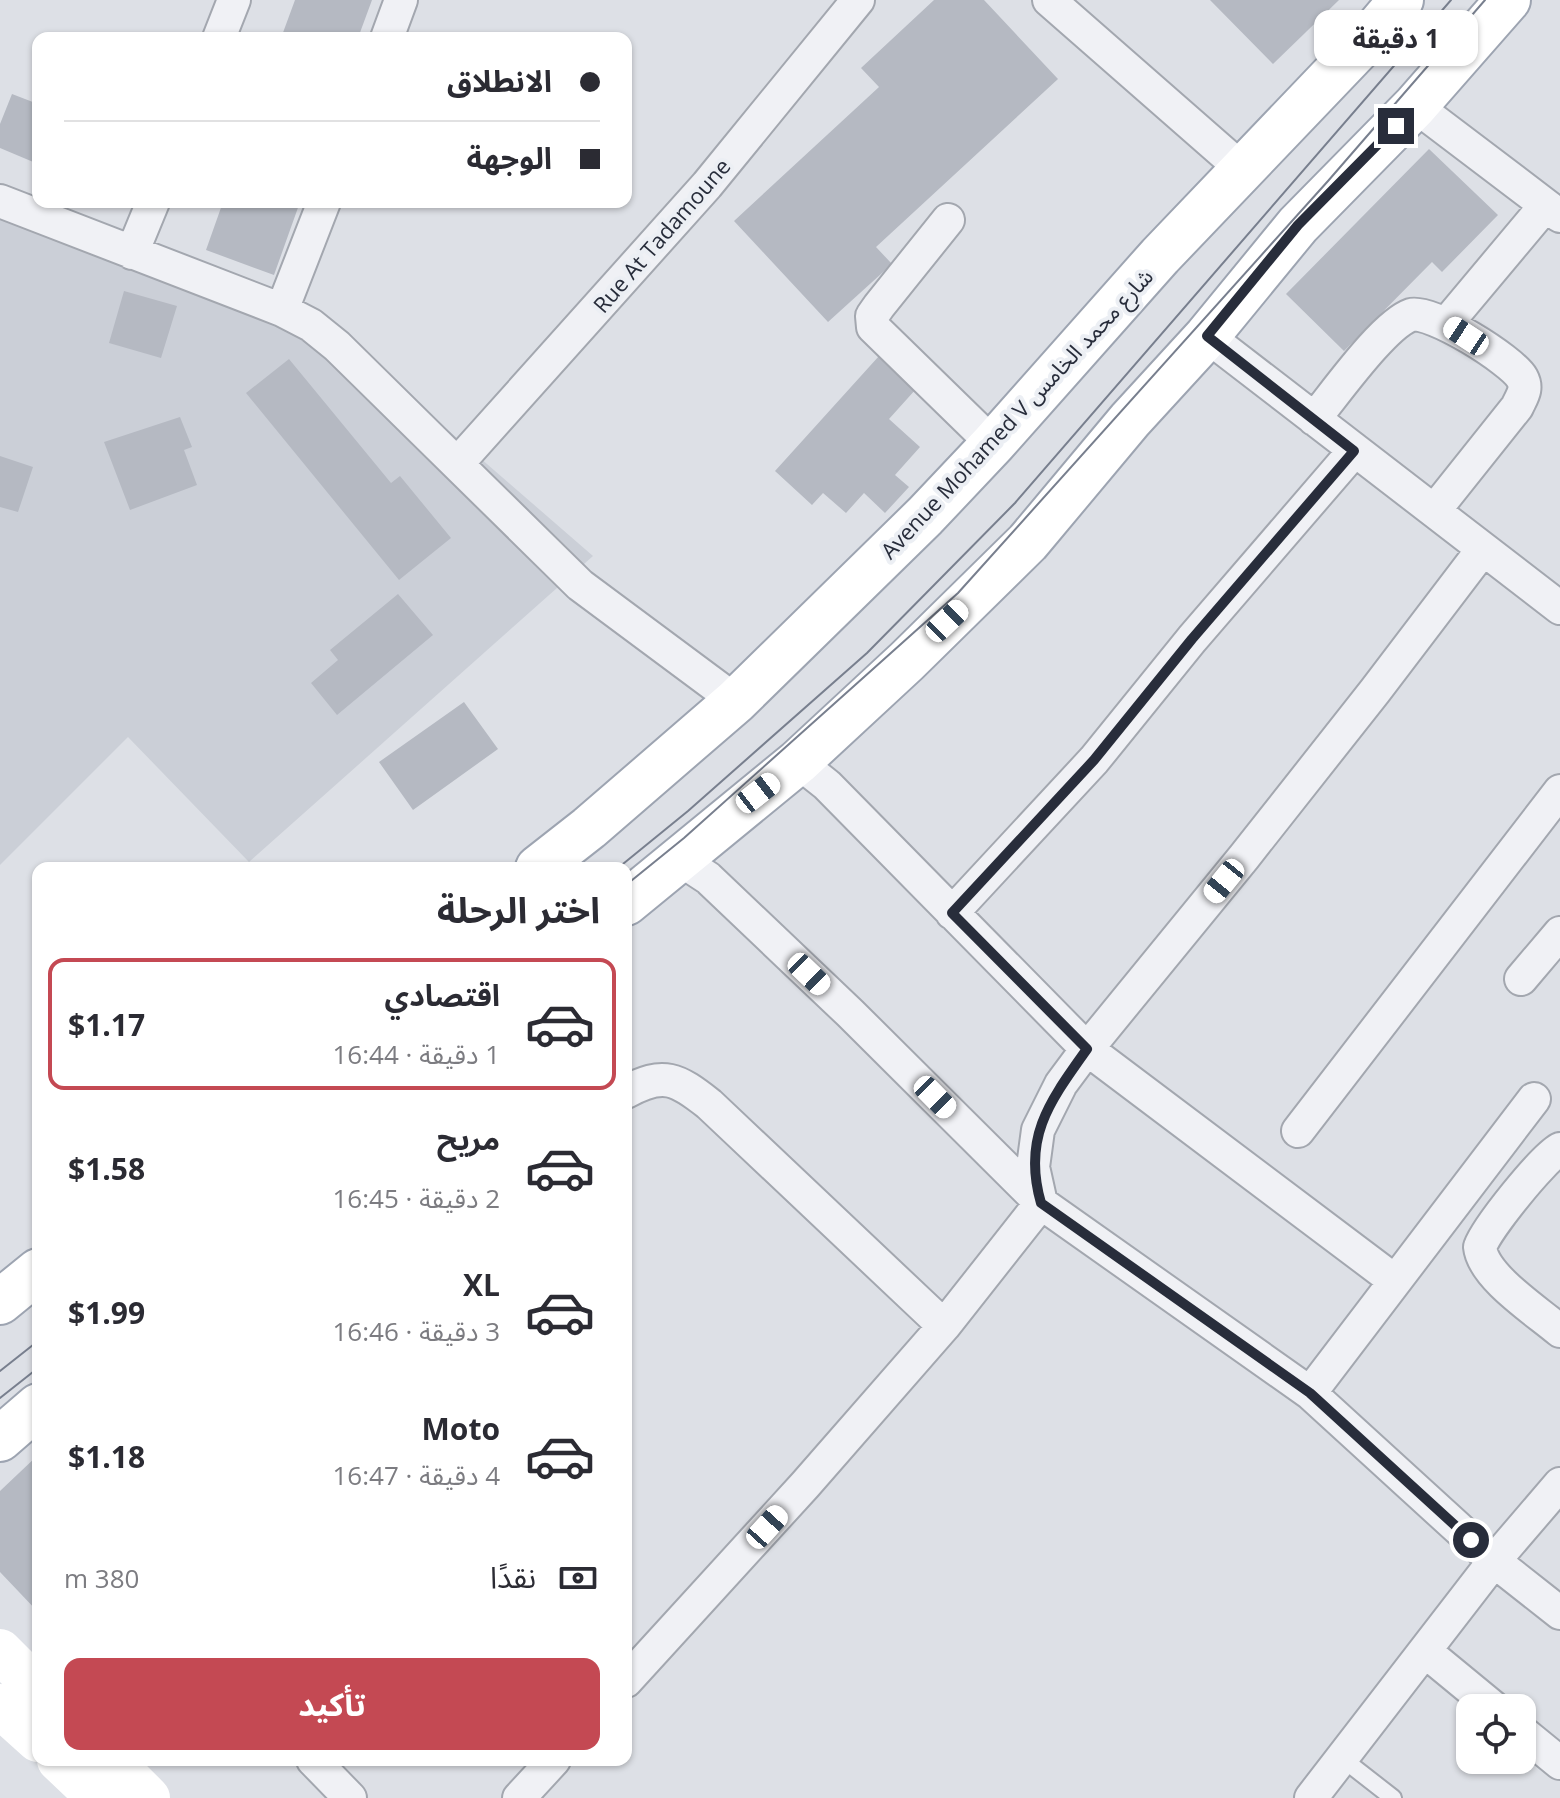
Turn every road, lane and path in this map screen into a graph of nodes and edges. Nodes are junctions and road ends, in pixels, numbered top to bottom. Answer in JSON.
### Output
{"nodes":[{"id":1,"x":234,"y":0,"type":"edge"},
{"id":2,"x":401,"y":0,"type":"edge"},
{"id":3,"x":858,"y":0,"type":"edge"},
{"id":4,"x":1049,"y":0,"type":"edge"},
{"id":5,"x":1401,"y":0,"type":"edge"},
{"id":6,"x":1508,"y":0,"type":"edge"},
{"id":7,"x":221,"y":32,"type":"edge"},
{"id":8,"x":389,"y":32,"type":"edge"},
{"id":9,"x":1415,"y":106,"type":"junction"},
{"id":10,"x":1242,"y":169,"type":"junction"},
{"id":11,"x":0,"y":201,"type":"edge"},
{"id":12,"x":151,"y":208,"type":"edge"},
{"id":13,"x":322,"y":208,"type":"edge"},
{"id":14,"x":1552,"y":211,"type":"edge"},
{"id":15,"x":948,"y":220,"type":"dead end"},
{"id":16,"x":132,"y":253,"type":"junction"},
{"id":17,"x":282,"y":310,"type":"junction"},
{"id":18,"x":1447,"y":323,"type":"junction"},
{"id":19,"x":1207,"y":336,"type":"junction"},
{"id":20,"x":1314,"y":419,"type":"junction"},
{"id":21,"x":993,"y":444,"type":"junction"},
{"id":22,"x":1354,"y":451,"type":"junction"},
{"id":23,"x":457,"y":464,"type":"junction"},
{"id":24,"x":1434,"y":511,"type":"junction"},
{"id":25,"x":1483,"y":549,"type":"junction"},
{"id":26,"x":1560,"y":608,"type":"edge"},
{"id":27,"x":736,"y":701,"type":"junction"},
{"id":28,"x":798,"y":762,"type":"junction"},
{"id":29,"x":1560,"y":791,"type":"edge"},
{"id":30,"x":679,"y":859,"type":"junction"},
{"id":31,"x":546,"y":862,"type":"edge"},
{"id":32,"x":632,"y":898,"type":"edge"},
{"id":33,"x":952,"y":913,"type":"junction"},
{"id":34,"x":1560,"y":933,"type":"edge"},
{"id":35,"x":1521,"y":979,"type":"dead end"},
{"id":36,"x":1087,"y":1049,"type":"junction"},
{"id":37,"x":632,"y":1089,"type":"edge"},
{"id":38,"x":1534,"y":1099,"type":"dead end"},
{"id":39,"x":1298,"y":1131,"type":"dead end"},
{"id":40,"x":1560,"y":1149,"type":"edge"},
{"id":41,"x":1041,"y":1203,"type":"junction"},
{"id":42,"x":32,"y":1276,"type":"edge"},
{"id":43,"x":1395,"y":1281,"type":"junction"},
{"id":44,"x":0,"y":1302,"type":"edge"},
{"id":45,"x":944,"y":1326,"type":"junction"},
{"id":46,"x":1560,"y":1331,"type":"edge"},
{"id":47,"x":1310,"y":1393,"type":"junction"},
{"id":48,"x":32,"y":1411,"type":"edge"},
{"id":49,"x":0,"y":1439,"type":"edge"},
{"id":50,"x":1560,"y":1484,"type":"edge"},
{"id":51,"x":1494,"y":1561,"type":"junction"},
{"id":52,"x":1560,"y":1613,"type":"edge"},
{"id":53,"x":0,"y":1651,"type":"edge"},
{"id":54,"x":1426,"y":1652,"type":"junction"},
{"id":55,"x":632,"y":1674,"type":"edge"},
{"id":56,"x":32,"y":1683,"type":"edge"},
{"id":57,"x":1477,"y":1694,"type":"edge"},
{"id":58,"x":0,"y":1706,"type":"edge"},
{"id":59,"x":32,"y":1735,"type":"edge"},
{"id":60,"x":1536,"y":1743,"type":"edge"},
{"id":61,"x":1343,"y":1759,"type":"junction"},
{"id":62,"x":1560,"y":1763,"type":"edge"},
{"id":63,"x":65,"y":1766,"type":"edge"},
{"id":64,"x":116,"y":1766,"type":"edge"},
{"id":65,"x":319,"y":1766,"type":"edge"},
{"id":66,"x":548,"y":1766,"type":"edge"},
{"id":67,"x":99,"y":1798,"type":"edge"},
{"id":68,"x":148,"y":1798,"type":"edge"},
{"id":69,"x":350,"y":1798,"type":"edge"},
{"id":70,"x":519,"y":1798,"type":"edge"},
{"id":71,"x":1311,"y":1798,"type":"edge"},
{"id":72,"x":1393,"y":1798,"type":"edge"}],
"edges":[{"from":1,"to":7,"type":"street"},
{"from":2,"to":8,"type":"street"},
{"from":3,"to":23,"type":"street","name":"Rue At Tadamoune"},
{"from":4,"to":10,"type":"street"},
{"from":5,"to":10,"type":"main road","name":"Avenue Mohamed V شارع محمد الخامس"},
{"from":6,"to":9,"type":"main road"},
{"from":9,"to":14,"type":"street"},
{"from":9,"to":19,"type":"main road"},
{"from":10,"to":21,"type":"main road","name":"Avenue Mohamed V شارع محمد الخامس"},
{"from":11,"to":16,"type":"street"},
{"from":12,"to":16,"type":"street"},
{"from":13,"to":17,"type":"street"},
{"from":14,"to":18,"type":"street"},
{"from":15,"to":21,"type":"street"},
{"from":16,"to":17,"type":"street"},
{"from":17,"to":23,"type":"street"},
{"from":18,"to":20,"type":"street"},
{"from":18,"to":24,"type":"street"},
{"from":19,"to":20,"type":"street"},
{"from":19,"to":28,"type":"main road"},
{"from":20,"to":22,"type":"street"},
{"from":21,"to":27,"type":"main road","name":"Avenue Mohamed V شارع محمد الخامس"},
{"from":22,"to":24,"type":"street"},
{"from":22,"to":33,"type":"street"},
{"from":23,"to":27,"type":"street"},
{"from":24,"to":25,"type":"street"},
{"from":25,"to":26,"type":"street"},
{"from":25,"to":36,"type":"street"},
{"from":27,"to":31,"type":"main road","name":"Avenue Mohamed V شارع محمد الخامس"},
{"from":28,"to":30,"type":"main road"},
{"from":28,"to":33,"type":"street"},
{"from":29,"to":39,"type":"street"},
{"from":30,"to":32,"type":"main road"},
{"from":30,"to":41,"type":"street"},
{"from":33,"to":36,"type":"street"},
{"from":34,"to":35,"type":"street"},
{"from":36,"to":41,"type":"street"},
{"from":36,"to":43,"type":"street"},
{"from":37,"to":45,"type":"street"},
{"from":38,"to":43,"type":"street"},
{"from":40,"to":46,"type":"street"},
{"from":41,"to":45,"type":"street"},
{"from":41,"to":47,"type":"street"},
{"from":42,"to":44,"type":"main road"},
{"from":43,"to":47,"type":"street"},
{"from":45,"to":55,"type":"street"},
{"from":47,"to":51,"type":"street"},
{"from":48,"to":49,"type":"main road"},
{"from":50,"to":51,"type":"street"},
{"from":51,"to":52,"type":"street"},
{"from":51,"to":54,"type":"street"},
{"from":53,"to":56,"type":"main road"},
{"from":54,"to":57,"type":"street"},
{"from":54,"to":61,"type":"street"},
{"from":58,"to":59,"type":"main road"},
{"from":60,"to":62,"type":"street"},
{"from":61,"to":71,"type":"street"},
{"from":61,"to":72,"type":"lane"},
{"from":63,"to":67,"type":"main road"},
{"from":64,"to":68,"type":"main road"},
{"from":65,"to":69,"type":"street"},
{"from":66,"to":70,"type":"street"}]}
